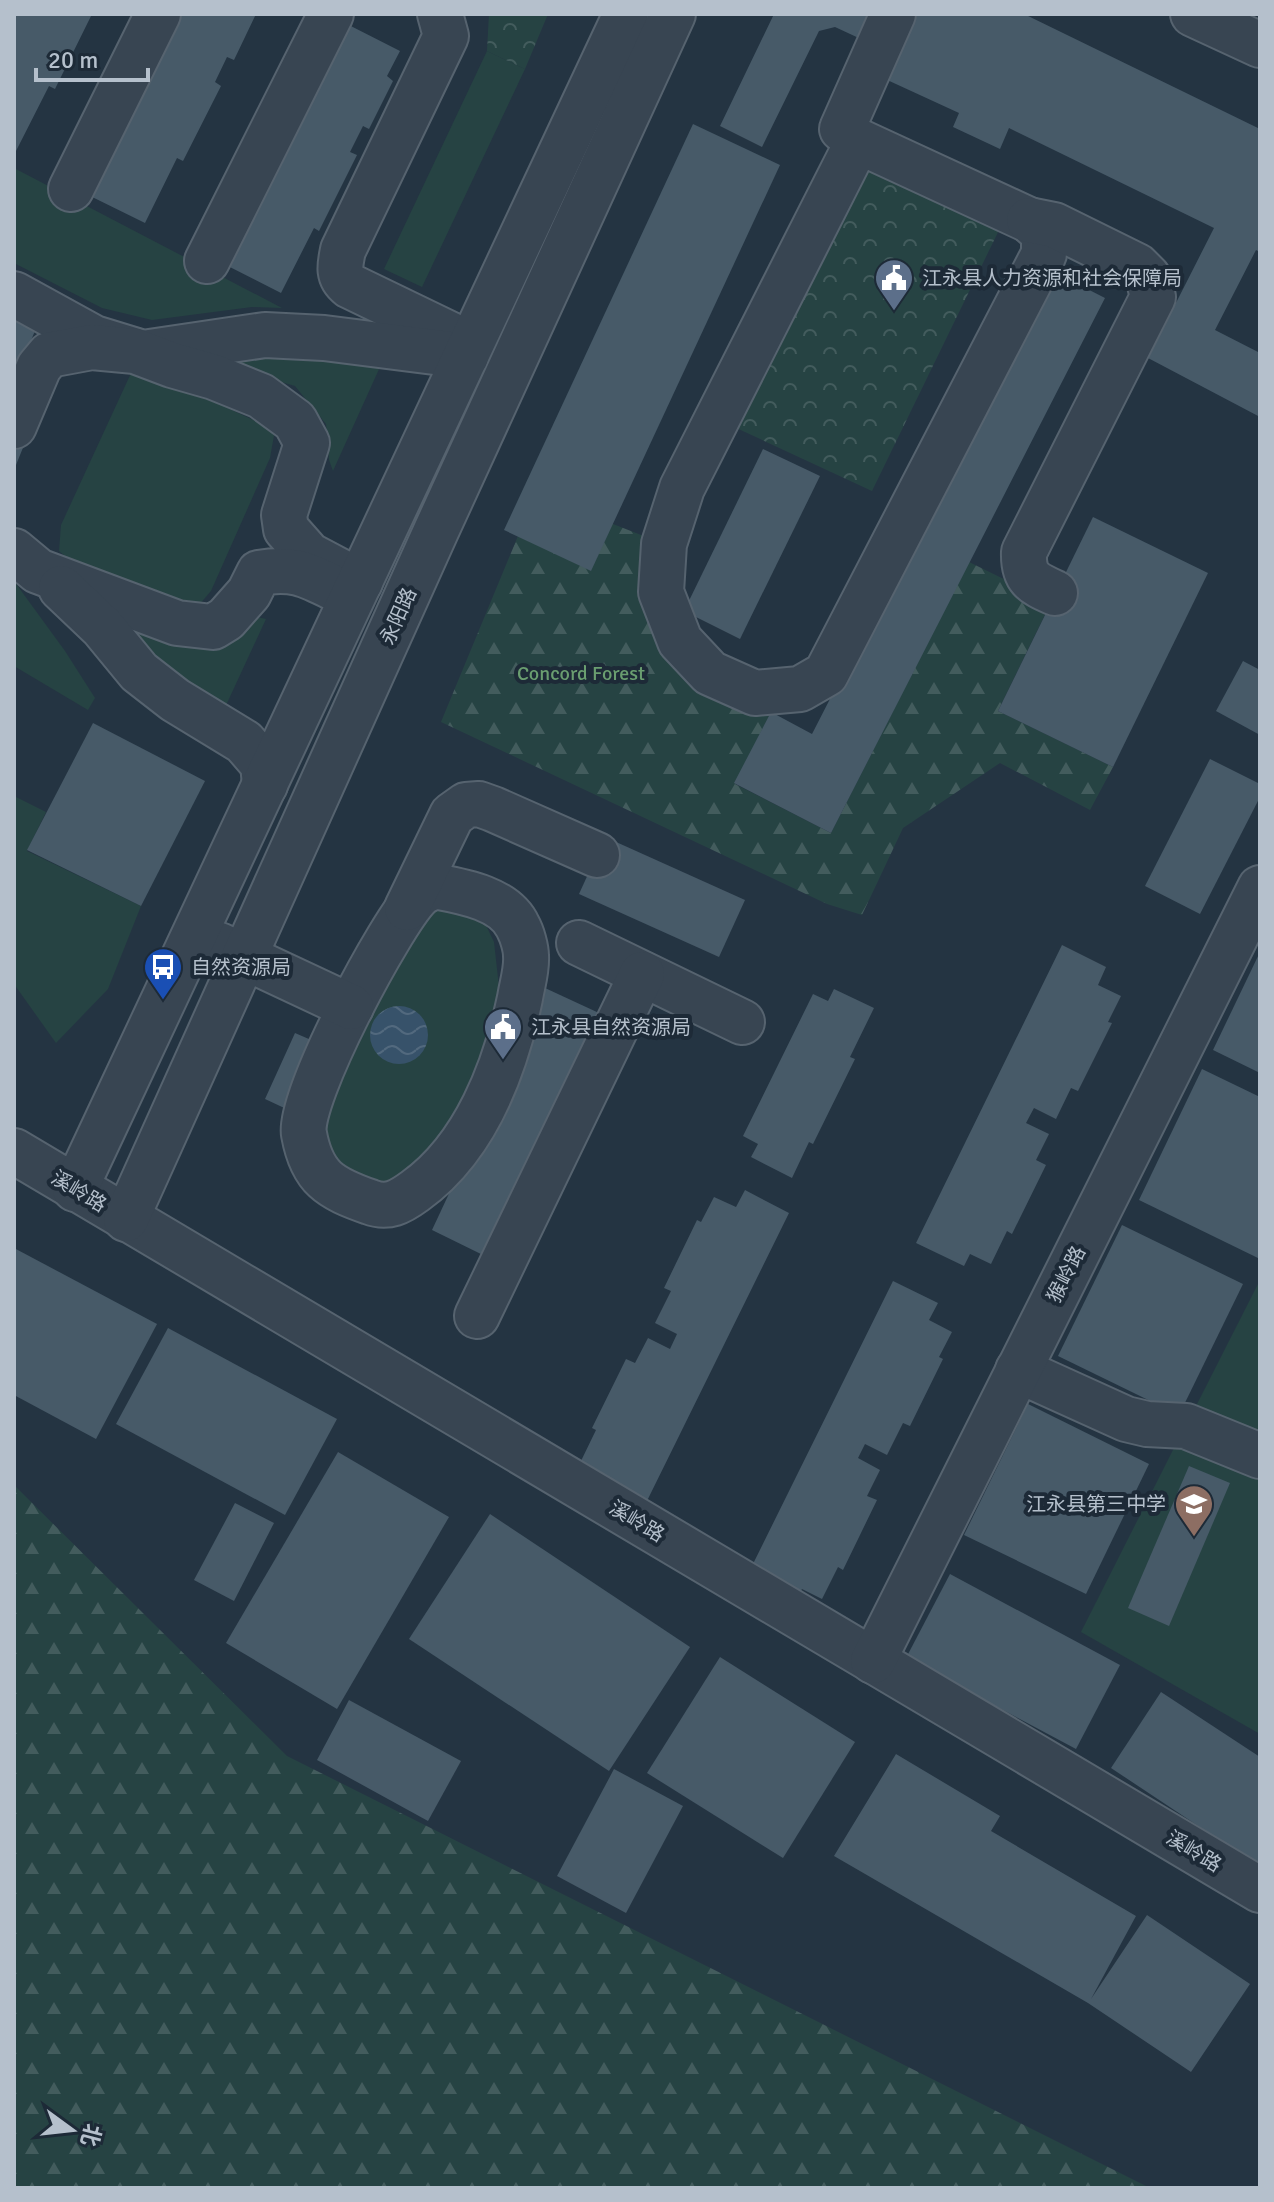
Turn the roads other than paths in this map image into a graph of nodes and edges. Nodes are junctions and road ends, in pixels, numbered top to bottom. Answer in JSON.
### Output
{"nodes":[{"id":1,"x":158,"y":14,"type":"edge"},
{"id":2,"x":331,"y":14,"type":"edge"},
{"id":3,"x":440,"y":14,"type":"edge"},
{"id":4,"x":626,"y":14,"type":"edge"},
{"id":5,"x":673,"y":14,"type":"edge"},
{"id":6,"x":893,"y":14,"type":"edge"},
{"id":7,"x":1193,"y":14,"type":"edge"},
{"id":8,"x":1260,"y":45,"type":"edge"},
{"id":9,"x":858,"y":141,"type":"junction"},
{"id":10,"x":71,"y":189,"type":"dead end"},
{"id":11,"x":1029,"y":220,"type":"junction"},
{"id":12,"x":207,"y":261,"type":"dead end"},
{"id":13,"x":14,"y":294,"type":"edge"},
{"id":14,"x":468,"y":350,"type":"junction"},
{"id":15,"x":135,"y":351,"type":"junction"},
{"id":16,"x":14,"y":426,"type":"edge"},
{"id":17,"x":22,"y":561,"type":"edge"},
{"id":18,"x":356,"y":590,"type":"junction"},
{"id":19,"x":1055,"y":593,"type":"dead end"},
{"id":20,"x":265,"y":785,"type":"junction"},
{"id":21,"x":438,"y":844,"type":"junction"},
{"id":22,"x":597,"y":855,"type":"dead end"},
{"id":23,"x":1260,"y":888,"type":"edge"},
{"id":24,"x":456,"y":890,"type":"junction"},
{"id":25,"x":501,"y":908,"type":"junction"},
{"id":26,"x":404,"y":914,"type":"junction"},
{"id":27,"x":195,"y":933,"type":"junction"},
{"id":28,"x":579,"y":943,"type":"junction"},
{"id":29,"x":526,"y":956,"type":"junction"},
{"id":30,"x":244,"y":957,"type":"junction"},
{"id":31,"x":642,"y":974,"type":"junction"},
{"id":32,"x":351,"y":1007,"type":"junction"},
{"id":33,"x":742,"y":1022,"type":"dead end"},
{"id":34,"x":14,"y":1151,"type":"edge"},
{"id":35,"x":75,"y":1189,"type":"junction"},
{"id":36,"x":126,"y":1219,"type":"junction"},
{"id":37,"x":477,"y":1316,"type":"dead end"},
{"id":38,"x":1018,"y":1370,"type":"junction"},
{"id":39,"x":1260,"y":1456,"type":"edge"},
{"id":40,"x":873,"y":1661,"type":"junction"},
{"id":41,"x":1260,"y":1890,"type":"edge"}],
"edges":[{"from":1,"to":10,"type":"street"},
{"from":2,"to":12,"type":"street"},
{"from":3,"to":14,"type":"street"},
{"from":4,"to":14,"type":"street"},
{"from":5,"to":30,"type":"street","name":"永阳路"},
{"from":6,"to":9,"type":"street"},
{"from":7,"to":8,"type":"street"},
{"from":9,"to":11,"type":"street"},
{"from":9,"to":11,"type":"street"},
{"from":11,"to":19,"type":"street"},
{"from":13,"to":15,"type":"street"},
{"from":14,"to":15,"type":"street"},
{"from":14,"to":18,"type":"street"},
{"from":15,"to":16,"type":"street"},
{"from":15,"to":18,"type":"street"},
{"from":17,"to":18,"type":"street"},
{"from":17,"to":20,"type":"street"},
{"from":18,"to":20,"type":"street"},
{"from":20,"to":27,"type":"street"},
{"from":21,"to":22,"type":"street"},
{"from":21,"to":24,"type":"street"},
{"from":21,"to":26,"type":"street"},
{"from":23,"to":38,"type":"street","name":"猴岭路"},
{"from":24,"to":25,"type":"street"},
{"from":24,"to":26,"type":"street"},
{"from":25,"to":28,"type":"street"},
{"from":25,"to":29,"type":"street"},
{"from":26,"to":32,"type":"street"},
{"from":27,"to":30,"type":"street"},
{"from":27,"to":35,"type":"street"},
{"from":28,"to":29,"type":"street"},
{"from":28,"to":31,"type":"street"},
{"from":29,"to":32,"type":"street"},
{"from":30,"to":32,"type":"street"},
{"from":30,"to":36,"type":"street","name":"永阳路"},
{"from":31,"to":33,"type":"street"},
{"from":31,"to":37,"type":"street"},
{"from":34,"to":35,"type":"street","name":"溪岭路"},
{"from":35,"to":36,"type":"street","name":"溪岭路"},
{"from":36,"to":40,"type":"street","name":"溪岭路"},
{"from":38,"to":39,"type":"street"},
{"from":38,"to":40,"type":"street","name":"猴岭路"},
{"from":40,"to":41,"type":"street","name":"溪岭路"}]}
